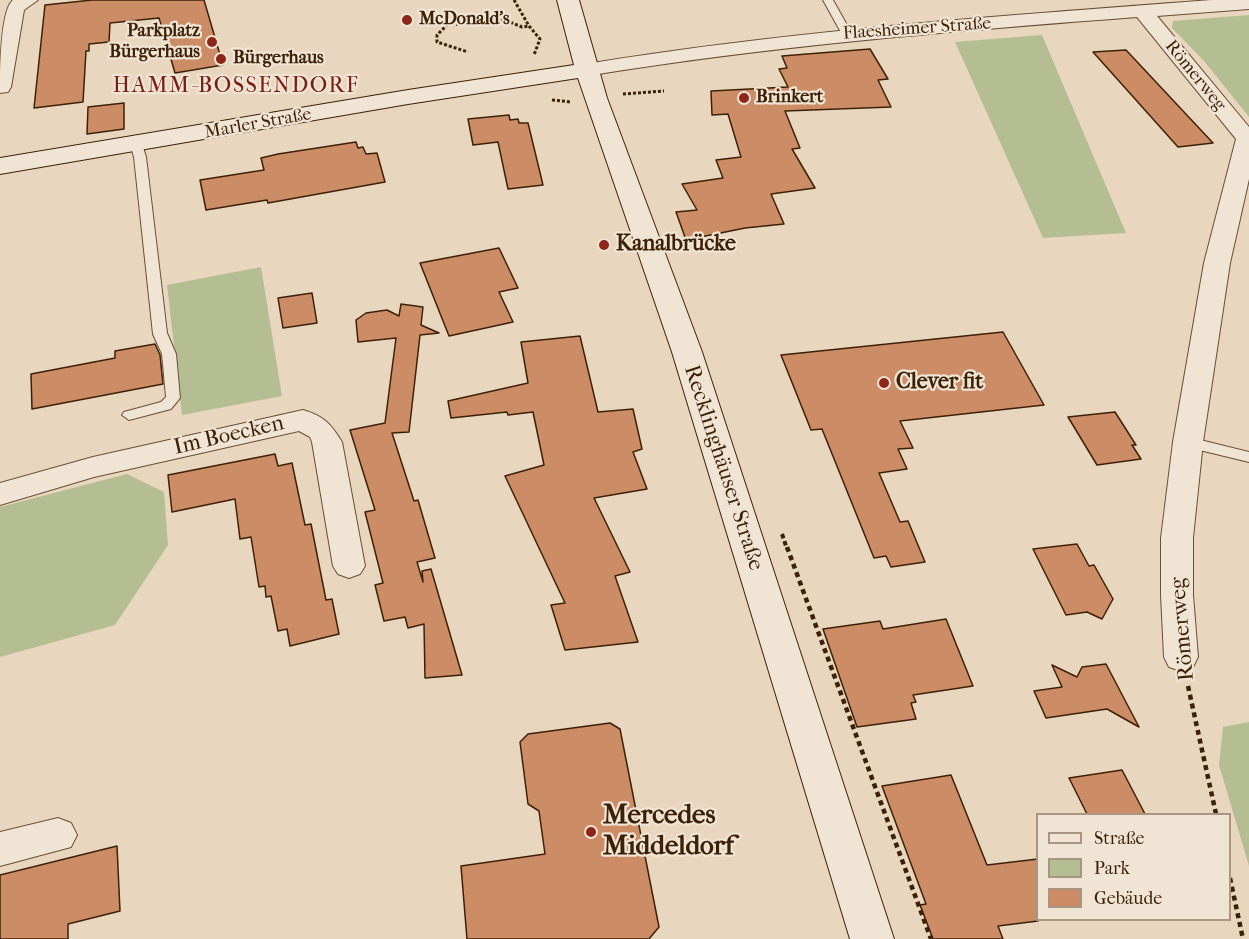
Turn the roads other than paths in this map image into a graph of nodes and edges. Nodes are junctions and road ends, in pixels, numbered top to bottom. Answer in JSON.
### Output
{"nodes":[{"id":1,"x":28,"y":0,"type":"edge"},
{"id":2,"x":568,"y":0,"type":"edge"},
{"id":3,"x":828,"y":0,"type":"edge"},
{"id":4,"x":1081,"y":0,"type":"edge"},
{"id":5,"x":1249,"y":3,"type":"edge"},
{"id":6,"x":1143,"y":12,"type":"junction"},
{"id":7,"x":1095,"y":16,"type":"junction"},
{"id":8,"x":847,"y":34,"type":"junction"},
{"id":9,"x":586,"y":70,"type":"junction"},
{"id":10,"x":0,"y":87,"type":"edge"},
{"id":11,"x":1248,"y":140,"type":"edge"},
{"id":12,"x":136,"y":144,"type":"junction"},
{"id":13,"x":0,"y":166,"type":"edge"},
{"id":14,"x":129,"y":416,"type":"dead end"},
{"id":15,"x":1188,"y":442,"type":"junction"},
{"id":16,"x":1249,"y":457,"type":"edge"},
{"id":17,"x":0,"y":494,"type":"edge"},
{"id":18,"x":349,"y":566,"type":"dead end"},
{"id":19,"x":1181,"y":657,"type":"road end"},
{"id":20,"x":58,"y":835,"type":"dead end"},
{"id":21,"x":0,"y":849,"type":"edge"},
{"id":22,"x":873,"y":939,"type":"edge"}],
"edges":[{"from":1,"to":10,"type":"street"},
{"from":2,"to":9,"type":"main road","name":"Recklinghäuser Straße"},
{"from":3,"to":8,"type":"lane"},
{"from":4,"to":7,"type":"street"},
{"from":5,"to":6,"type":"street","name":"Flaesheimer Straße"},
{"from":6,"to":7,"type":"street","name":"Flaesheimer Straße"},
{"from":6,"to":11,"type":"street","name":"Römerweg"},
{"from":7,"to":8,"type":"street","name":"Flaesheimer Straße"},
{"from":8,"to":9,"type":"street","name":"Flaesheimer Straße"},
{"from":9,"to":12,"type":"main road","name":"Marler Straße"},
{"from":9,"to":22,"type":"main road","name":"Recklinghäuser Straße"},
{"from":11,"to":15,"type":"street","name":"Römerweg"},
{"from":12,"to":13,"type":"main road","name":"Marler Straße"},
{"from":12,"to":14,"type":"lane"},
{"from":15,"to":16,"type":"lane"},
{"from":15,"to":19,"type":"street","name":"Römerweg"},
{"from":17,"to":18,"type":"street","name":"Im Boecken"},
{"from":20,"to":21,"type":"street"}]}
